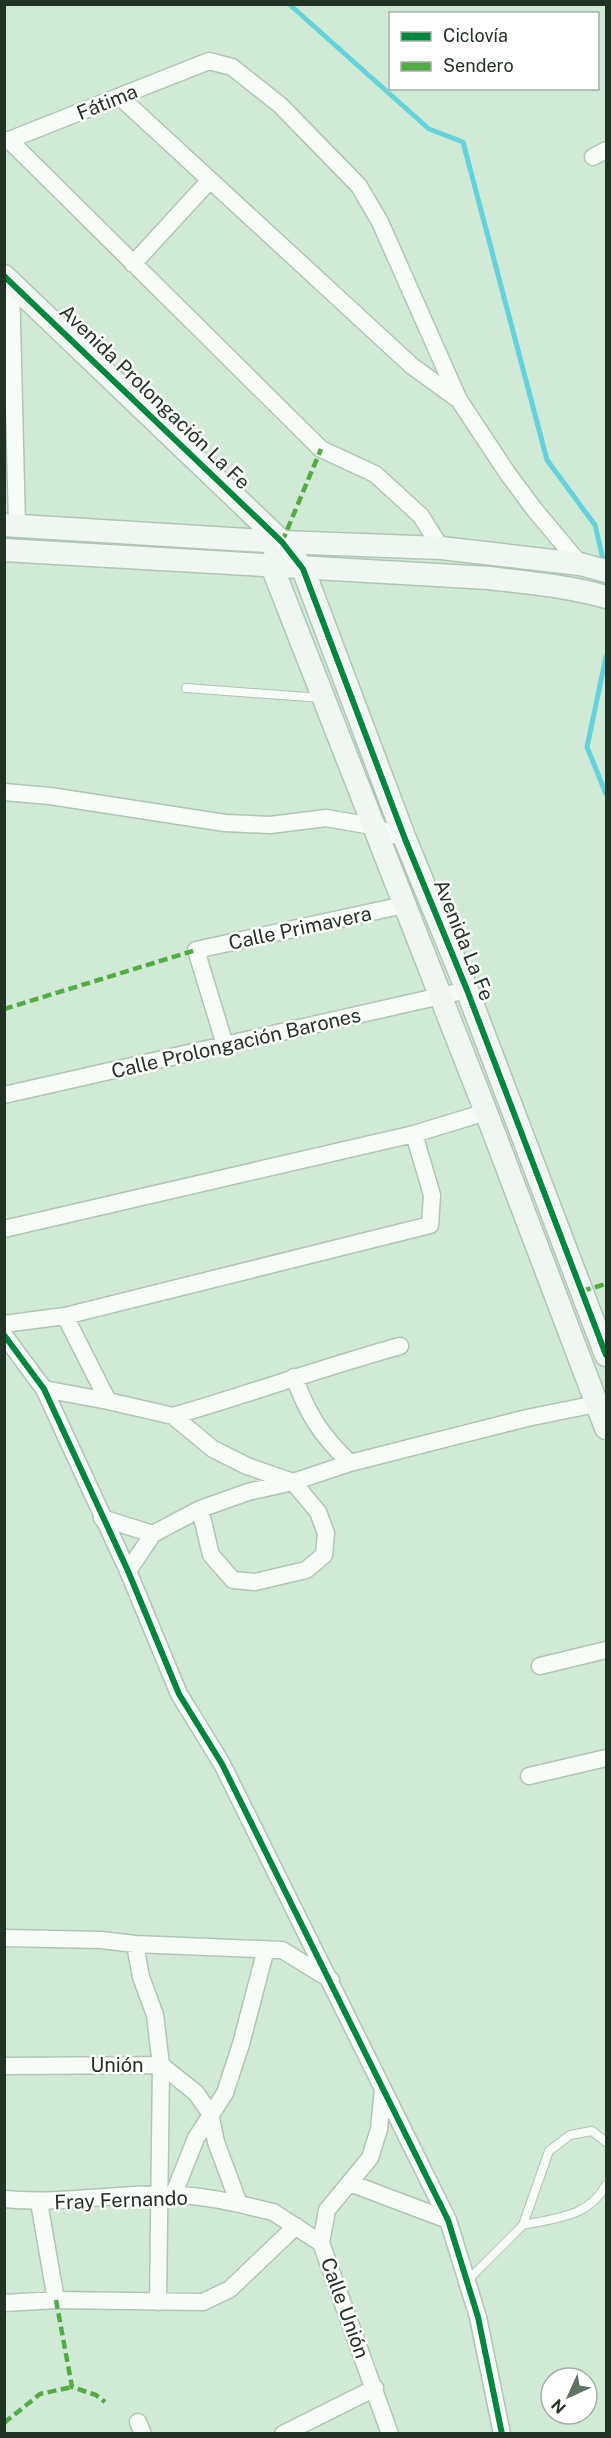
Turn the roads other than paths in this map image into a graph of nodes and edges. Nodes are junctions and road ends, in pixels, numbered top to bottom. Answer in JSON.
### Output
{"nodes":[{"id":1,"x":120,"y":97,"type":"junction"},
{"id":2,"x":7,"y":141,"type":"edge"},
{"id":3,"x":210,"y":180,"type":"junction"},
{"id":4,"x":133,"y":264,"type":"junction"},
{"id":5,"x":8,"y":279,"type":"edge"},
{"id":6,"x":459,"y":400,"type":"junction"},
{"id":7,"x":11,"y":526,"type":"edge"},
{"id":8,"x":282,"y":542,"type":"junction"},
{"id":9,"x":441,"y":548,"type":"junction"},
{"id":10,"x":4,"y":550,"type":"edge"},
{"id":11,"x":271,"y":564,"type":"junction"},
{"id":12,"x":580,"y":564,"type":"junction"},
{"id":13,"x":303,"y":569,"type":"junction"},
{"id":14,"x":606,"y":570,"type":"edge"},
{"id":15,"x":606,"y":597,"type":"edge"},
{"id":16,"x":186,"y":688,"type":"dead end"},
{"id":17,"x":323,"y":698,"type":"junction"},
{"id":18,"x":4,"y":792,"type":"edge"},
{"id":19,"x":372,"y":826,"type":"junction"},
{"id":20,"x":405,"y":839,"type":"junction"},
{"id":21,"x":404,"y":905,"type":"junction"},
{"id":22,"x":467,"y":990,"type":"junction"},
{"id":23,"x":440,"y":997,"type":"junction"},
{"id":24,"x":225,"y":1045,"type":"junction"},
{"id":25,"x":4,"y":1095,"type":"edge"},
{"id":26,"x":486,"y":1112,"type":"junction"},
{"id":27,"x":414,"y":1134,"type":"junction"},
{"id":28,"x":4,"y":1229,"type":"edge"},
{"id":29,"x":65,"y":1316,"type":"junction"},
{"id":30,"x":4,"y":1324,"type":"edge"},
{"id":31,"x":4,"y":1335,"type":"edge"},
{"id":32,"x":400,"y":1346,"type":"dead end"},
{"id":33,"x":606,"y":1355,"type":"edge"},
{"id":34,"x":294,"y":1377,"type":"junction"},
{"id":35,"x":44,"y":1389,"type":"junction"},
{"id":36,"x":108,"y":1401,"type":"junction"},
{"id":37,"x":602,"y":1403,"type":"edge"},
{"id":38,"x":172,"y":1416,"type":"junction"},
{"id":39,"x":606,"y":1428,"type":"edge"},
{"id":40,"x":350,"y":1463,"type":"junction"},
{"id":41,"x":293,"y":1482,"type":"junction"},
{"id":42,"x":200,"y":1509,"type":"junction"},
{"id":43,"x":102,"y":1518,"type":"junction"},
{"id":44,"x":153,"y":1534,"type":"junction"},
{"id":45,"x":128,"y":1571,"type":"junction"},
{"id":46,"x":606,"y":1650,"type":"edge"},
{"id":47,"x":540,"y":1666,"type":"dead end"},
{"id":48,"x":606,"y":1758,"type":"edge"},
{"id":49,"x":529,"y":1776,"type":"dead end"},
{"id":50,"x":4,"y":1938,"type":"edge"},
{"id":51,"x":135,"y":1944,"type":"junction"},
{"id":52,"x":267,"y":1949,"type":"junction"},
{"id":53,"x":331,"y":1981,"type":"junction"},
{"id":54,"x":161,"y":2065,"type":"junction"},
{"id":55,"x":4,"y":2066,"type":"edge"},
{"id":56,"x":383,"y":2088,"type":"junction"},
{"id":57,"x":210,"y":2113,"type":"junction"},
{"id":58,"x":606,"y":2142,"type":"edge"},
{"id":59,"x":350,"y":2182,"type":"junction"},
{"id":60,"x":606,"y":2186,"type":"edge"},
{"id":61,"x":166,"y":2195,"type":"junction"},
{"id":62,"x":4,"y":2199,"type":"edge"},
{"id":63,"x":39,"y":2202,"type":"junction"},
{"id":64,"x":239,"y":2204,"type":"junction"},
{"id":65,"x":448,"y":2220,"type":"junction"},
{"id":66,"x":523,"y":2225,"type":"junction"},
{"id":67,"x":296,"y":2226,"type":"junction"},
{"id":68,"x":321,"y":2243,"type":"junction"},
{"id":69,"x":467,"y":2281,"type":"junction"},
{"id":70,"x":56,"y":2300,"type":"junction"},
{"id":71,"x":158,"y":2302,"type":"junction"},
{"id":72,"x":4,"y":2303,"type":"edge"},
{"id":73,"x":375,"y":2388,"type":"junction"},
{"id":74,"x":283,"y":2433,"type":"edge"},
{"id":75,"x":390,"y":2433,"type":"edge"},
{"id":76,"x":502,"y":2433,"type":"edge"}],
"edges":[{"from":1,"to":2,"type":"street","name":"Fátima"},
{"from":1,"to":3,"type":"street"},
{"from":1,"to":6,"type":"street","name":"Fátima"},
{"from":2,"to":4,"type":"street"},
{"from":3,"to":4,"type":"street"},
{"from":3,"to":6,"type":"street"},
{"from":4,"to":9,"type":"street"},
{"from":5,"to":7,"type":"street"},
{"from":5,"to":8,"type":"street","name":"Avenida Prolongación La Fe"},
{"from":6,"to":12,"type":"street"},
{"from":7,"to":8,"type":"street"},
{"from":8,"to":9,"type":"street"},
{"from":8,"to":11,"type":"street"},
{"from":8,"to":13,"type":"street","name":"Avenida La Fe"},
{"from":9,"to":12,"type":"street"},
{"from":10,"to":11,"type":"street"},
{"from":11,"to":13,"type":"street"},
{"from":11,"to":17,"type":"street"},
{"from":12,"to":14,"type":"street"},
{"from":13,"to":15,"type":"street"},
{"from":13,"to":20,"type":"street","name":"Avenida La Fe"},
{"from":16,"to":17,"type":"lane"},
{"from":17,"to":19,"type":"street"},
{"from":18,"to":19,"type":"street"},
{"from":19,"to":20,"type":"street"},
{"from":19,"to":21,"type":"street"},
{"from":20,"to":22,"type":"street","name":"Avenida La Fe"},
{"from":21,"to":23,"type":"street"},
{"from":21,"to":24,"type":"street","name":"Calle Primavera"},
{"from":22,"to":23,"type":"street","name":"Calle Prolongación Barones"},
{"from":22,"to":33,"type":"street","name":"Avenida La Fe"},
{"from":23,"to":24,"type":"street","name":"Calle Prolongación Barones"},
{"from":23,"to":26,"type":"street"},
{"from":24,"to":25,"type":"street","name":"Calle Prolongación Barones"},
{"from":26,"to":27,"type":"street"},
{"from":26,"to":37,"type":"street"},
{"from":27,"to":28,"type":"street"},
{"from":27,"to":29,"type":"street"},
{"from":29,"to":30,"type":"street"},
{"from":29,"to":36,"type":"street"},
{"from":31,"to":35,"type":"street"},
{"from":32,"to":34,"type":"street"},
{"from":34,"to":38,"type":"street"},
{"from":34,"to":40,"type":"street"},
{"from":35,"to":36,"type":"street"},
{"from":35,"to":43,"type":"street"},
{"from":36,"to":38,"type":"street"},
{"from":37,"to":39,"type":"street"},
{"from":37,"to":40,"type":"street"},
{"from":38,"to":41,"type":"street"},
{"from":40,"to":41,"type":"street"},
{"from":41,"to":42,"type":"street"},
{"from":41,"to":42,"type":"street"},
{"from":42,"to":44,"type":"street"},
{"from":43,"to":44,"type":"street"},
{"from":43,"to":45,"type":"street"},
{"from":44,"to":45,"type":"street"},
{"from":45,"to":53,"type":"street"},
{"from":46,"to":47,"type":"street"},
{"from":48,"to":49,"type":"street"},
{"from":50,"to":51,"type":"street"},
{"from":51,"to":52,"type":"street"},
{"from":51,"to":54,"type":"street"},
{"from":52,"to":53,"type":"street"},
{"from":52,"to":57,"type":"street"},
{"from":53,"to":56,"type":"street"},
{"from":54,"to":55,"type":"street","name":"Unión"},
{"from":54,"to":57,"type":"street","name":"Unión"},
{"from":54,"to":61,"type":"street"},
{"from":56,"to":59,"type":"street","name":"Calle Unión"},
{"from":56,"to":65,"type":"street"},
{"from":57,"to":61,"type":"street"},
{"from":57,"to":64,"type":"street"},
{"from":58,"to":66,"type":"lane"},
{"from":59,"to":65,"type":"street"},
{"from":59,"to":68,"type":"street","name":"Calle Unión"},
{"from":60,"to":66,"type":"lane"},
{"from":61,"to":63,"type":"street","name":"Fray Fernando"},
{"from":61,"to":64,"type":"street","name":"Fray Fernando"},
{"from":61,"to":71,"type":"street"},
{"from":62,"to":63,"type":"street","name":"Fray Fernando"},
{"from":63,"to":70,"type":"street","name":"Fray Fernando"},
{"from":64,"to":67,"type":"street","name":"Fray Fernando"},
{"from":65,"to":69,"type":"street"},
{"from":66,"to":69,"type":"lane"},
{"from":67,"to":68,"type":"street","name":"Fray Fernando"},
{"from":67,"to":71,"type":"street"},
{"from":68,"to":73,"type":"street","name":"Calle Unión"},
{"from":69,"to":76,"type":"street"},
{"from":70,"to":71,"type":"street"},
{"from":70,"to":72,"type":"street"},
{"from":73,"to":74,"type":"street"},
{"from":73,"to":75,"type":"street","name":"Calle Unión"}]}
